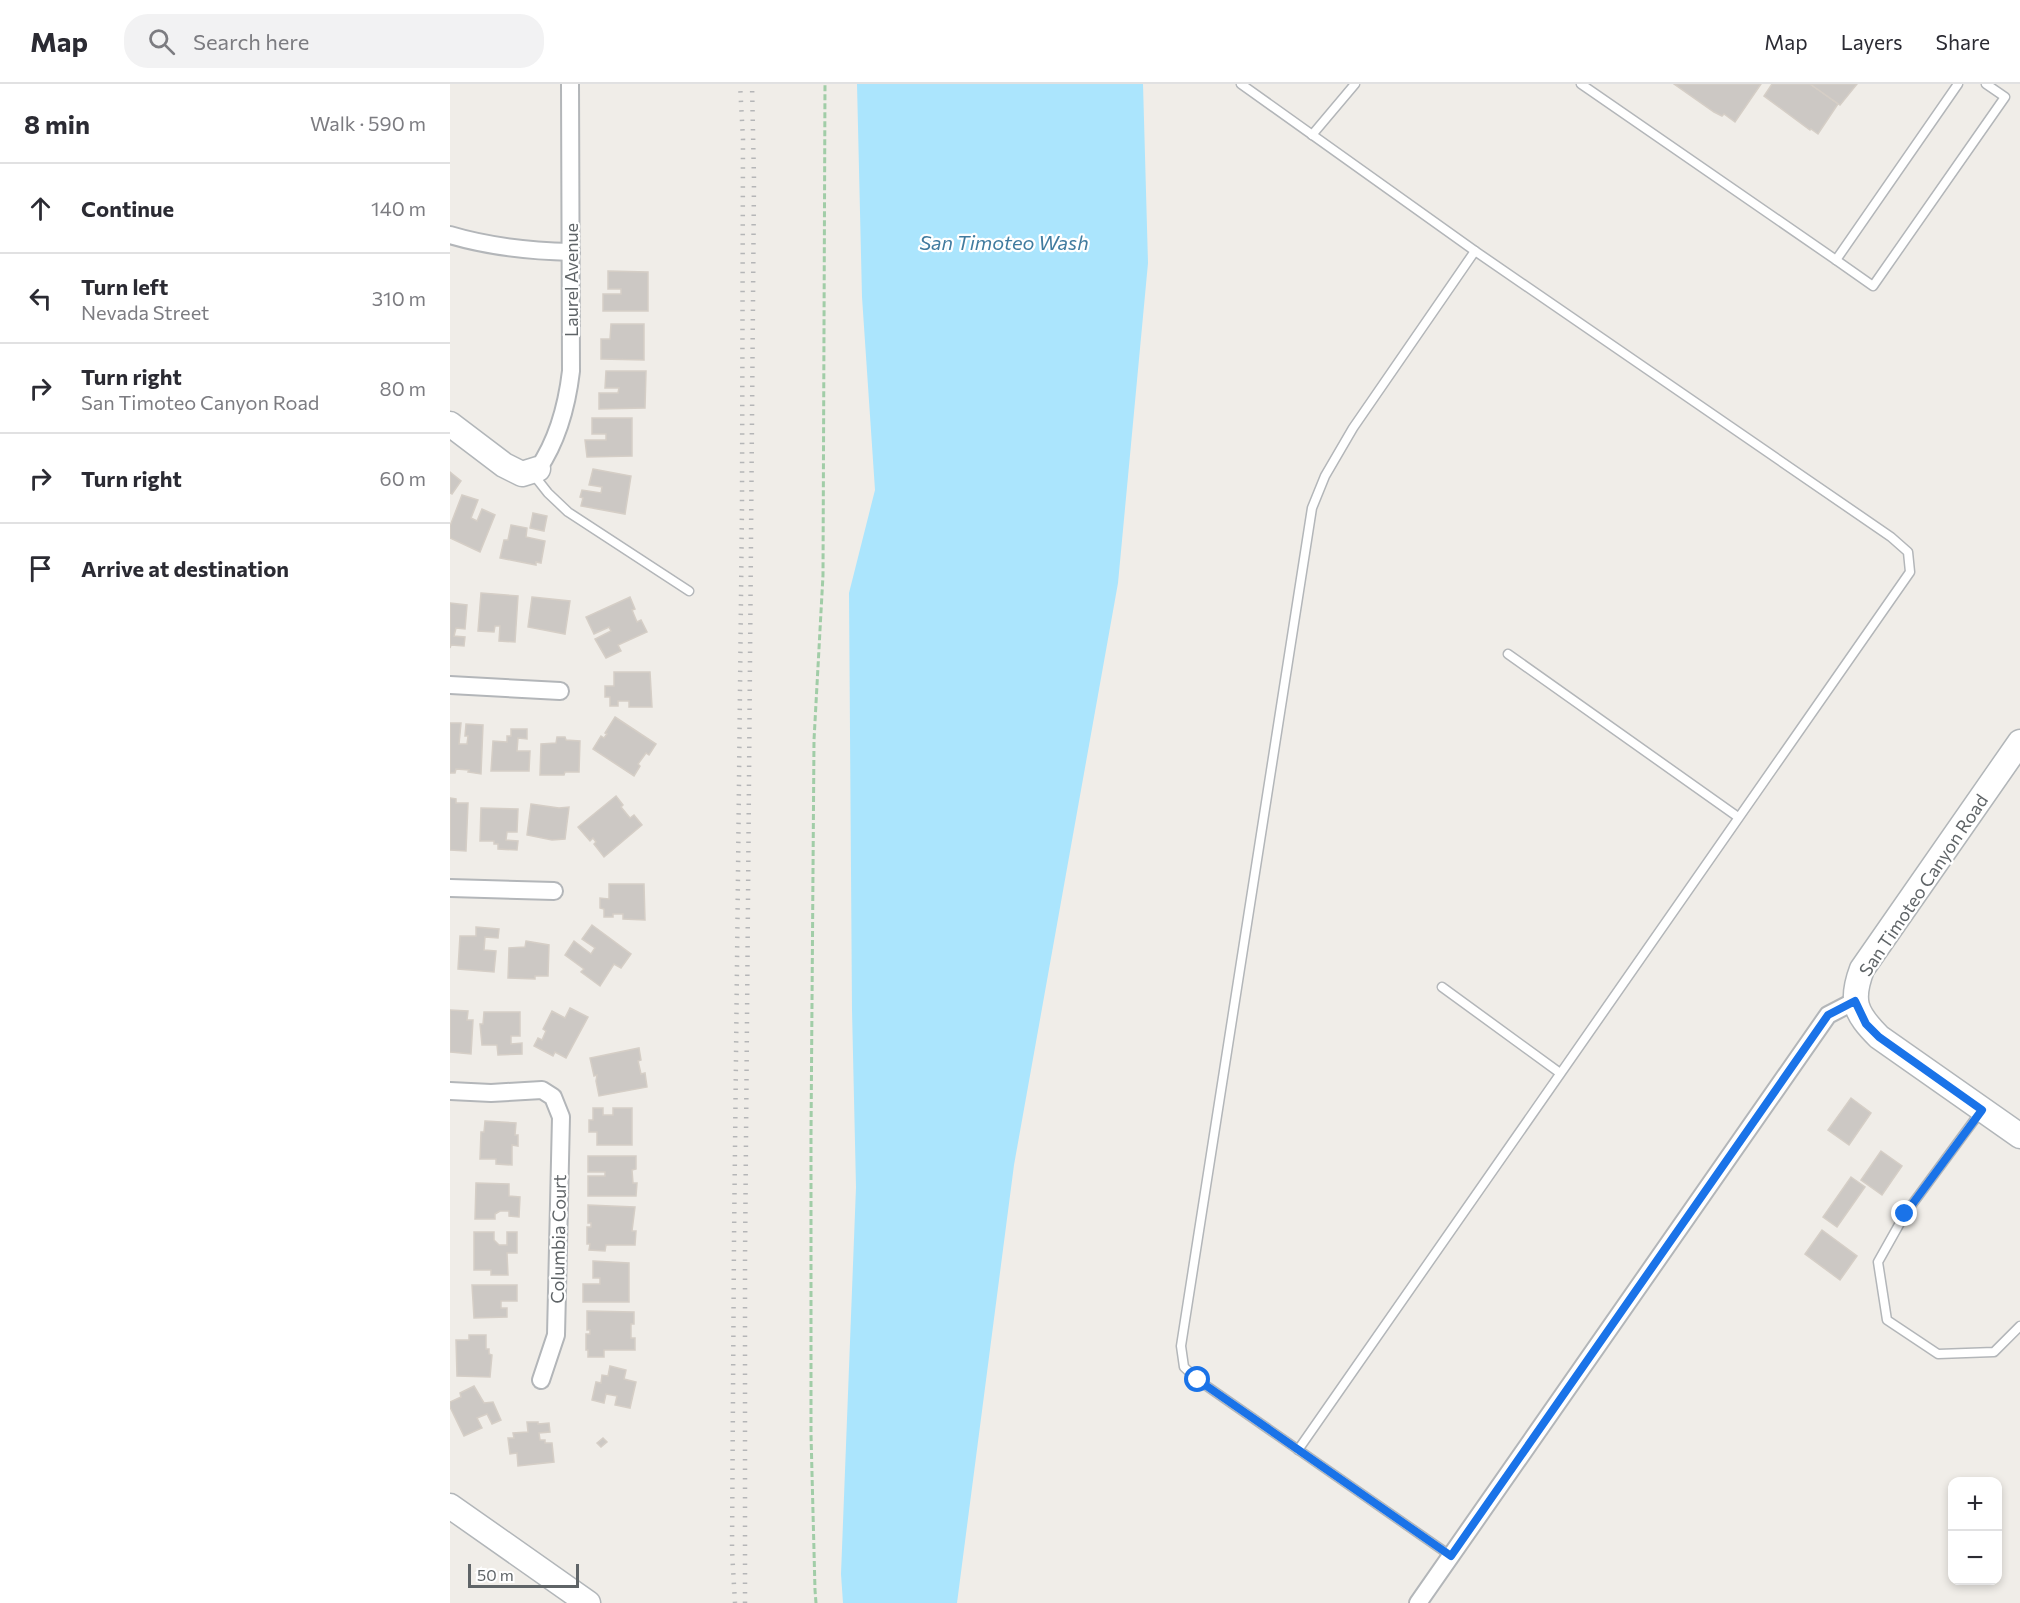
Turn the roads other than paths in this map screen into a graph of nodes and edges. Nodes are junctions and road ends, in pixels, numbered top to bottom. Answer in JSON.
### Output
{"nodes":[{"id":1,"x":570,"y":84,"type":"edge"},
{"id":2,"x":1241,"y":84,"type":"edge"},
{"id":3,"x":1355,"y":84,"type":"edge"},
{"id":4,"x":1581,"y":84,"type":"edge"},
{"id":5,"x":1958,"y":84,"type":"edge"},
{"id":6,"x":1986,"y":84,"type":"edge"},
{"id":7,"x":1312,"y":135,"type":"junction"},
{"id":8,"x":450,"y":235,"type":"edge"},
{"id":9,"x":571,"y":252,"type":"junction"},
{"id":10,"x":1475,"y":252,"type":"junction"},
{"id":11,"x":1836,"y":260,"type":"junction"},
{"id":12,"x":450,"y":424,"type":"edge"},
{"id":13,"x":534,"y":470,"type":"junction"},
{"id":14,"x":689,"y":591,"type":"dead end"},
{"id":15,"x":1508,"y":654,"type":"dead end"},
{"id":16,"x":450,"y":685,"type":"edge"},
{"id":17,"x":560,"y":691,"type":"dead end"},
{"id":18,"x":2020,"y":742,"type":"edge"},
{"id":19,"x":1738,"y":817,"type":"junction"},
{"id":20,"x":450,"y":888,"type":"edge"},
{"id":21,"x":554,"y":891,"type":"dead end"},
{"id":22,"x":1442,"y":987,"type":"dead end"},
{"id":23,"x":1855,"y":1001,"type":"junction"},
{"id":24,"x":1560,"y":1073,"type":"junction"},
{"id":25,"x":450,"y":1091,"type":"edge"},
{"id":26,"x":1982,"y":1110,"type":"junction"},
{"id":27,"x":2020,"y":1136,"type":"edge"},
{"id":28,"x":2020,"y":1326,"type":"edge"},
{"id":29,"x":541,"y":1380,"type":"dead end"},
{"id":30,"x":1298,"y":1450,"type":"junction"},
{"id":31,"x":450,"y":1506,"type":"edge"},
{"id":32,"x":1451,"y":1556,"type":"junction"},
{"id":33,"x":588,"y":1603,"type":"edge"},
{"id":34,"x":1418,"y":1603,"type":"edge"}],
"edges":[{"from":1,"to":9,"type":"street","name":"Laurel Avenue"},
{"from":2,"to":7,"type":"lane"},
{"from":3,"to":7,"type":"lane"},
{"from":4,"to":11,"type":"lane"},
{"from":5,"to":11,"type":"lane"},
{"from":6,"to":11,"type":"lane"},
{"from":7,"to":10,"type":"lane"},
{"from":8,"to":9,"type":"street"},
{"from":9,"to":13,"type":"street","name":"Laurel Avenue"},
{"from":10,"to":19,"type":"lane"},
{"from":10,"to":30,"type":"lane"},
{"from":12,"to":13,"type":"main road"},
{"from":13,"to":14,"type":"lane"},
{"from":15,"to":19,"type":"lane"},
{"from":16,"to":17,"type":"street"},
{"from":18,"to":23,"type":"main road","name":"San Timoteo Canyon Road"},
{"from":19,"to":24,"type":"lane"},
{"from":20,"to":21,"type":"street"},
{"from":22,"to":24,"type":"lane"},
{"from":23,"to":26,"type":"main road"},
{"from":23,"to":32,"type":"street"},
{"from":24,"to":30,"type":"lane"},
{"from":25,"to":29,"type":"street","name":"Columbia Court"},
{"from":26,"to":27,"type":"main road"},
{"from":26,"to":28,"type":"lane"},
{"from":30,"to":32,"type":"lane"},
{"from":31,"to":33,"type":"main road"},
{"from":32,"to":34,"type":"street"}]}
